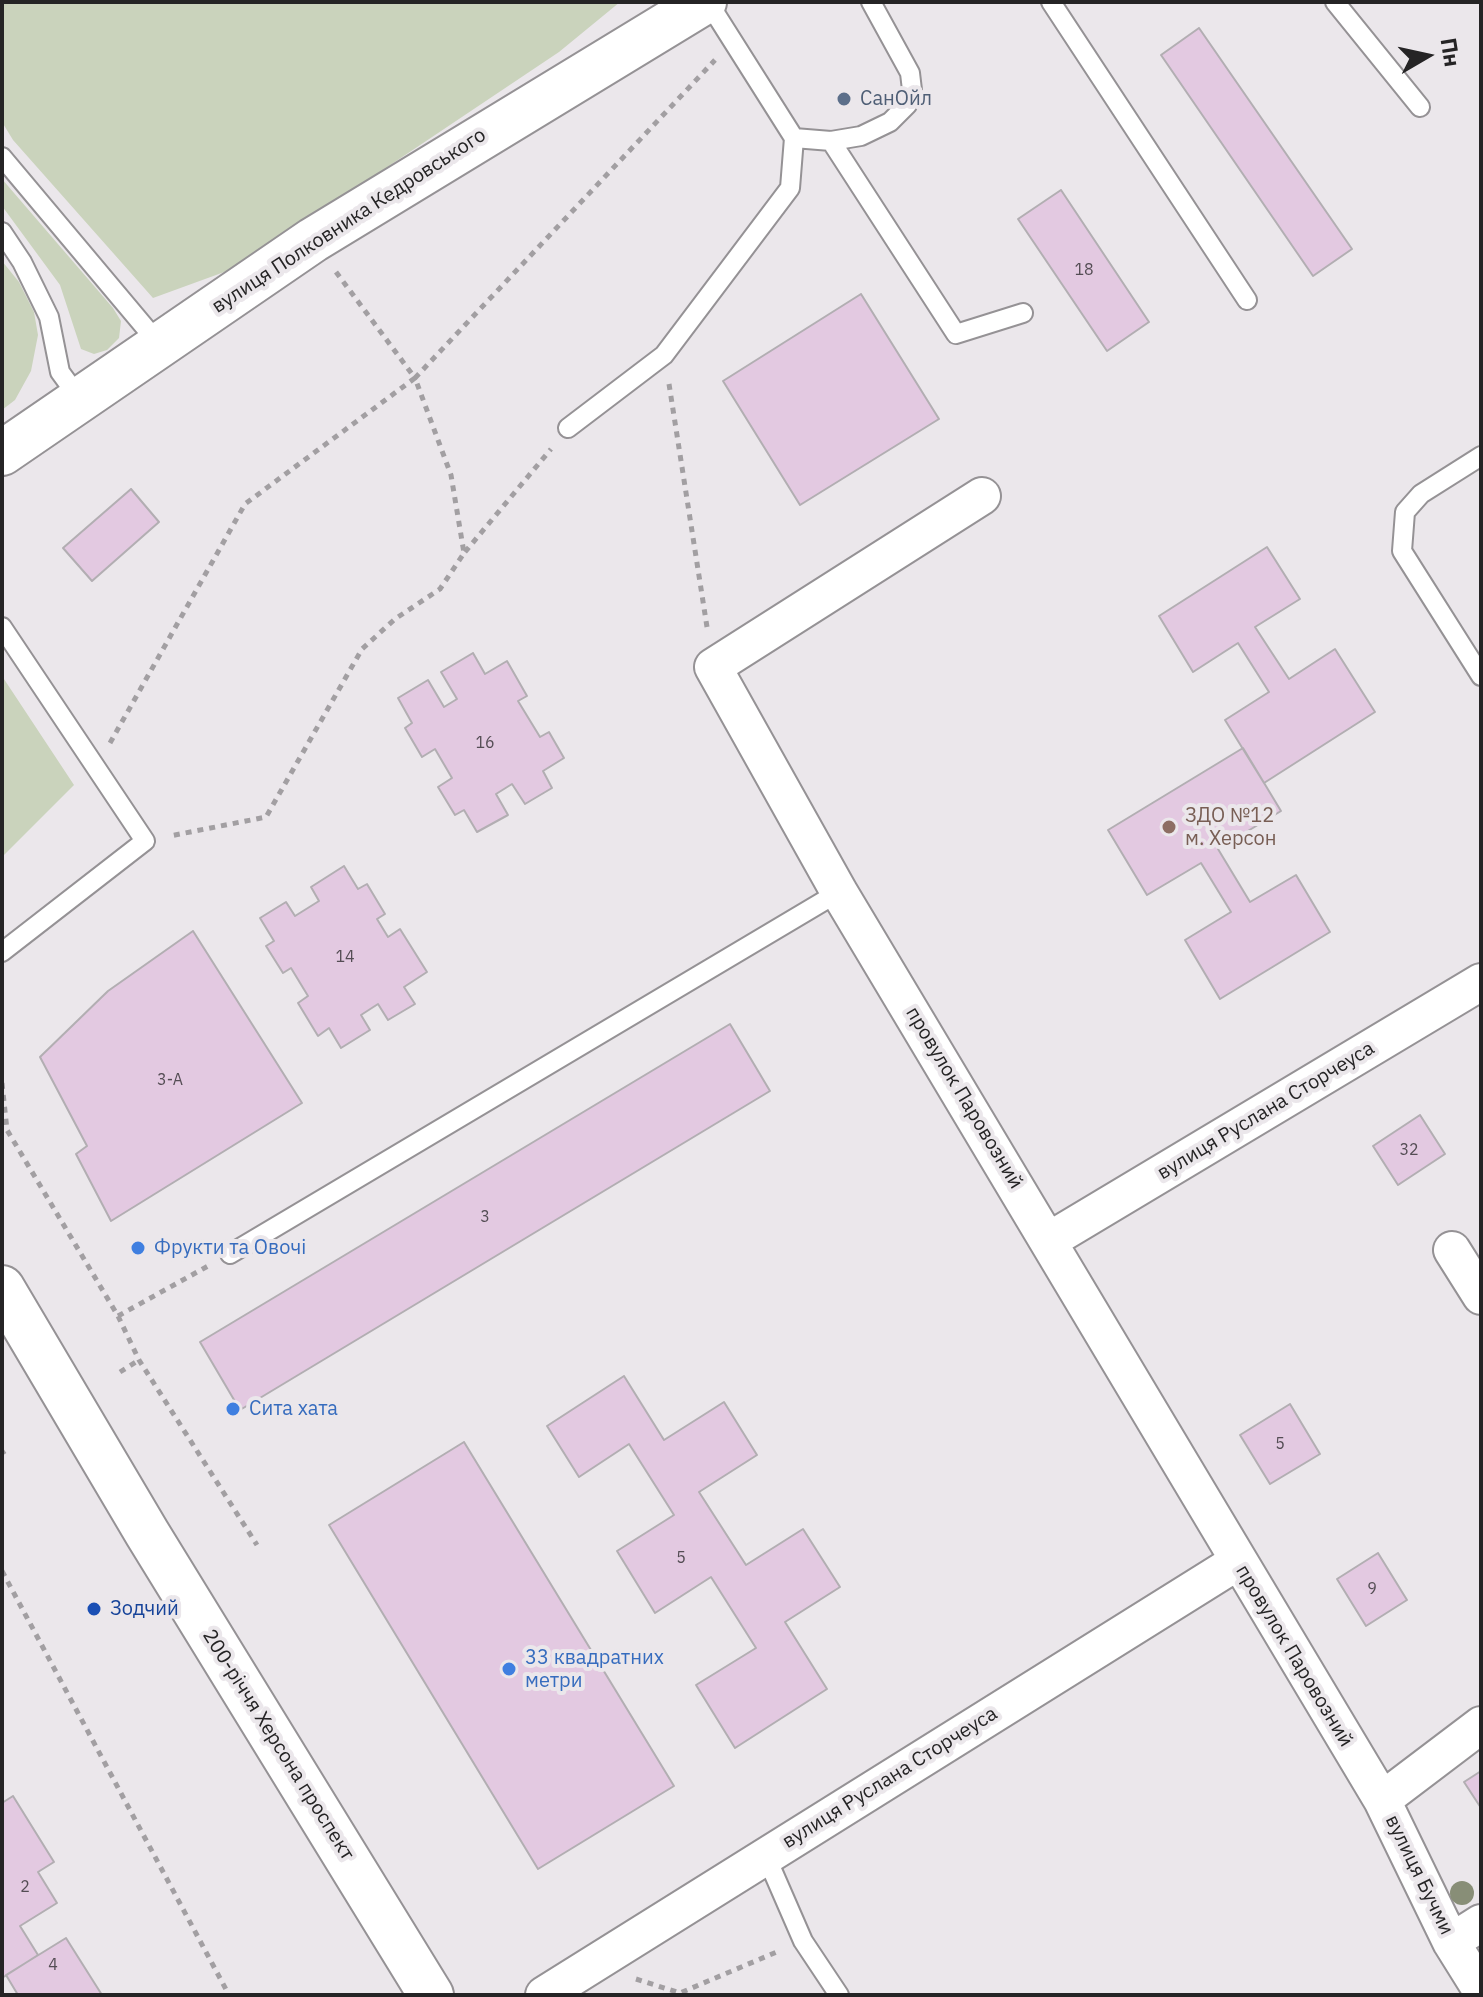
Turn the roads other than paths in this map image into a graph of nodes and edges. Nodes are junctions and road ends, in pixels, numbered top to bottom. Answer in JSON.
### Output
{"nodes":[{"id":1,"x":706,"y":2,"type":"edge"},
{"id":2,"x":871,"y":2,"type":"edge"},
{"id":3,"x":1051,"y":2,"type":"edge"},
{"id":4,"x":1335,"y":2,"type":"edge"},
{"id":5,"x":1420,"y":107,"type":"dead end"},
{"id":6,"x":794,"y":138,"type":"junction"},
{"id":7,"x":831,"y":141,"type":"junction"},
{"id":8,"x":2,"y":157,"type":"edge"},
{"id":9,"x":2,"y":232,"type":"edge"},
{"id":10,"x":1247,"y":300,"type":"dead end"},
{"id":11,"x":1023,"y":313,"type":"dead end"},
{"id":12,"x":159,"y":344,"type":"junction"},
{"id":13,"x":79,"y":398,"type":"junction"},
{"id":14,"x":568,"y":428,"type":"road end"},
{"id":15,"x":2,"y":453,"type":"edge"},
{"id":16,"x":1481,"y":456,"type":"edge"},
{"id":17,"x":982,"y":496,"type":"dead end"},
{"id":18,"x":2,"y":627,"type":"edge"},
{"id":19,"x":1481,"y":676,"type":"edge"},
{"id":20,"x":839,"y":892,"type":"junction"},
{"id":21,"x":2,"y":952,"type":"edge"},
{"id":22,"x":1481,"y":982,"type":"edge"},
{"id":23,"x":1050,"y":1240,"type":"junction"},
{"id":24,"x":1452,"y":1250,"type":"dead end"},
{"id":25,"x":230,"y":1254,"type":"road end"},
{"id":26,"x":2,"y":1288,"type":"edge"},
{"id":27,"x":1481,"y":1296,"type":"edge"},
{"id":28,"x":1237,"y":1562,"type":"junction"},
{"id":29,"x":1481,"y":1725,"type":"edge"},
{"id":30,"x":1382,"y":1800,"type":"junction"},
{"id":31,"x":766,"y":1856,"type":"junction"},
{"id":32,"x":1466,"y":1933,"type":"edge"},
{"id":33,"x":1481,"y":1990,"type":"edge"},
{"id":34,"x":431,"y":1995,"type":"edge"},
{"id":35,"x":544,"y":1995,"type":"edge"},
{"id":36,"x":839,"y":1995,"type":"edge"}],
"edges":[{"from":1,"to":6,"type":"lane"},
{"from":1,"to":12,"type":"street","name":"вулиця Полковника Кедровського"},
{"from":2,"to":7,"type":"lane"},
{"from":3,"to":10,"type":"lane"},
{"from":4,"to":5,"type":"lane"},
{"from":6,"to":7,"type":"lane"},
{"from":6,"to":14,"type":"lane"},
{"from":7,"to":11,"type":"lane"},
{"from":8,"to":12,"type":"lane"},
{"from":9,"to":13,"type":"lane"},
{"from":12,"to":13,"type":"street","name":"вулиця Полковника Кедровського"},
{"from":13,"to":15,"type":"street","name":"вулиця Полковника Кедровського"},
{"from":16,"to":19,"type":"lane"},
{"from":17,"to":20,"type":"street","name":"провулок Паровозний"},
{"from":18,"to":21,"type":"lane"},
{"from":20,"to":23,"type":"street","name":"провулок Паровозний"},
{"from":20,"to":25,"type":"lane"},
{"from":22,"to":23,"type":"street","name":"вулиця Руслана Сторчеуса"},
{"from":23,"to":28,"type":"street","name":"провулок Паровозний"},
{"from":24,"to":27,"type":"street"},
{"from":26,"to":34,"type":"street","name":"200-річчя Херсона проспект"},
{"from":28,"to":30,"type":"street","name":"провулок Паровозний"},
{"from":28,"to":31,"type":"street","name":"вулиця Руслана Сторчеуса"},
{"from":29,"to":30,"type":"street"},
{"from":30,"to":32,"type":"street","name":"вулиця Бучми"},
{"from":31,"to":35,"type":"street","name":"вулиця Руслана Сторчеуса"},
{"from":31,"to":36,"type":"lane"},
{"from":32,"to":33,"type":"street","name":"вулиця Бучми"}]}
